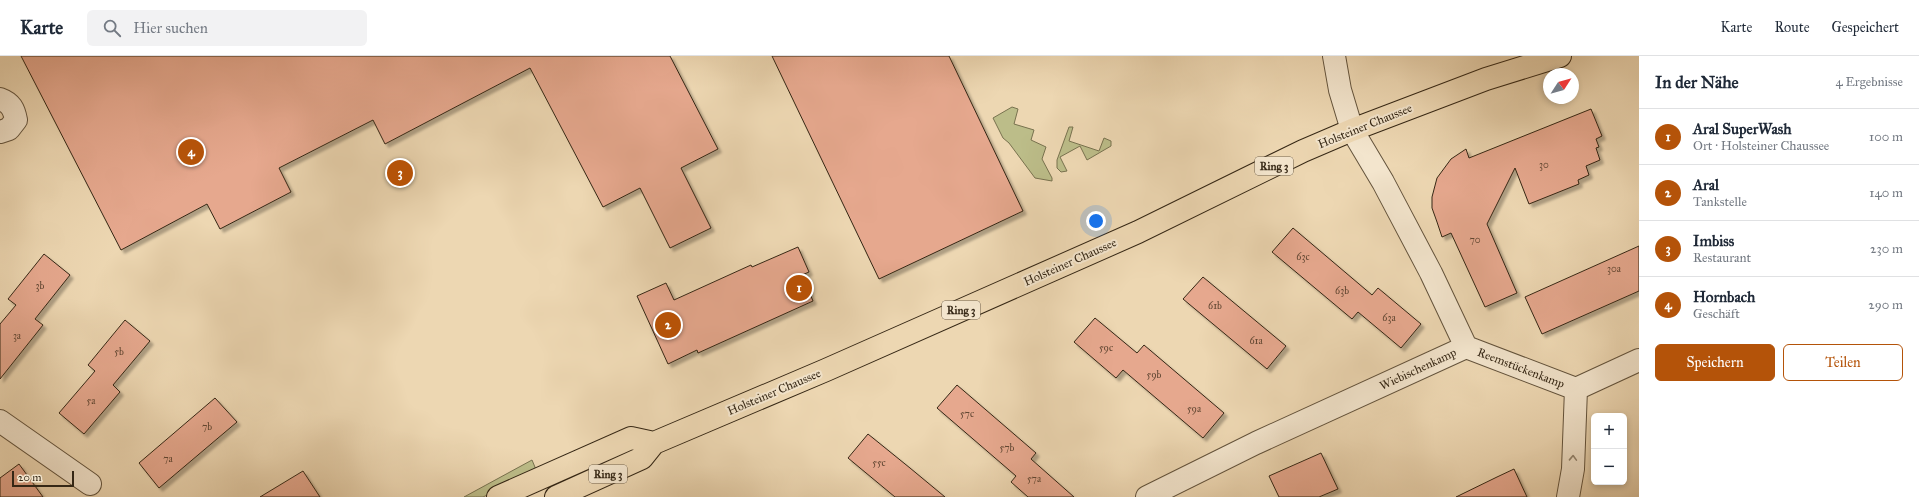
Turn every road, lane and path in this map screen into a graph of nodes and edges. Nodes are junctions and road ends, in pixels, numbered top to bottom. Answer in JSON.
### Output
{"nodes":[{"id":1,"x":1334,"y":56,"type":"edge"},
{"id":2,"x":1518,"y":56,"type":"edge"},
{"id":3,"x":1560,"y":56,"type":"edge"},
{"id":4,"x":1486,"y":79,"type":"junction"},
{"id":5,"x":0,"y":99,"type":"edge"},
{"id":6,"x":1352,"y":130,"type":"junction"},
{"id":7,"x":0,"y":132,"type":"edge"},
{"id":8,"x":1466,"y":347,"type":"junction"},
{"id":9,"x":1639,"y":360,"type":"edge"},
{"id":10,"x":1576,"y":388,"type":"junction"},
{"id":11,"x":0,"y":421,"type":"edge"},
{"id":12,"x":654,"y":443,"type":"junction"},
{"id":13,"x":90,"y":484,"type":"dead end"},
{"id":14,"x":498,"y":497,"type":"edge"},
{"id":15,"x":556,"y":497,"type":"edge"},
{"id":16,"x":1148,"y":497,"type":"edge"},
{"id":17,"x":1568,"y":497,"type":"edge"}],
"edges":[{"from":1,"to":6,"type":"street","name":"Wiebischenkamp"},
{"from":2,"to":4,"type":"main road","name":"Holsteiner Chaussee","number":"Ring 3"},
{"from":3,"to":4,"type":"main road","name":"Holsteiner Chaussee","number":"Ring 3"},
{"from":4,"to":6,"type":"main road","name":"Holsteiner Chaussee","number":"Ring 3"},
{"from":5,"to":7,"type":"street"},
{"from":6,"to":8,"type":"street","name":"Wiebischenkamp"},
{"from":6,"to":12,"type":"main road","name":"Holsteiner Chaussee","number":"Ring 3"},
{"from":8,"to":10,"type":"street","name":"Reemstückenkamp"},
{"from":8,"to":16,"type":"street","name":"Wiebischenkamp"},
{"from":9,"to":10,"type":"street","name":"Reemstückenkamp"},
{"from":17,"to":10,"type":"street","name":"Reemstückenkamp","one_way":true},
{"from":11,"to":13,"type":"street"},
{"from":12,"to":14,"type":"main road","number":"Ring 3"},
{"from":12,"to":15,"type":"main road","name":"Holsteiner Chaussee","number":"Ring 3"}]}
